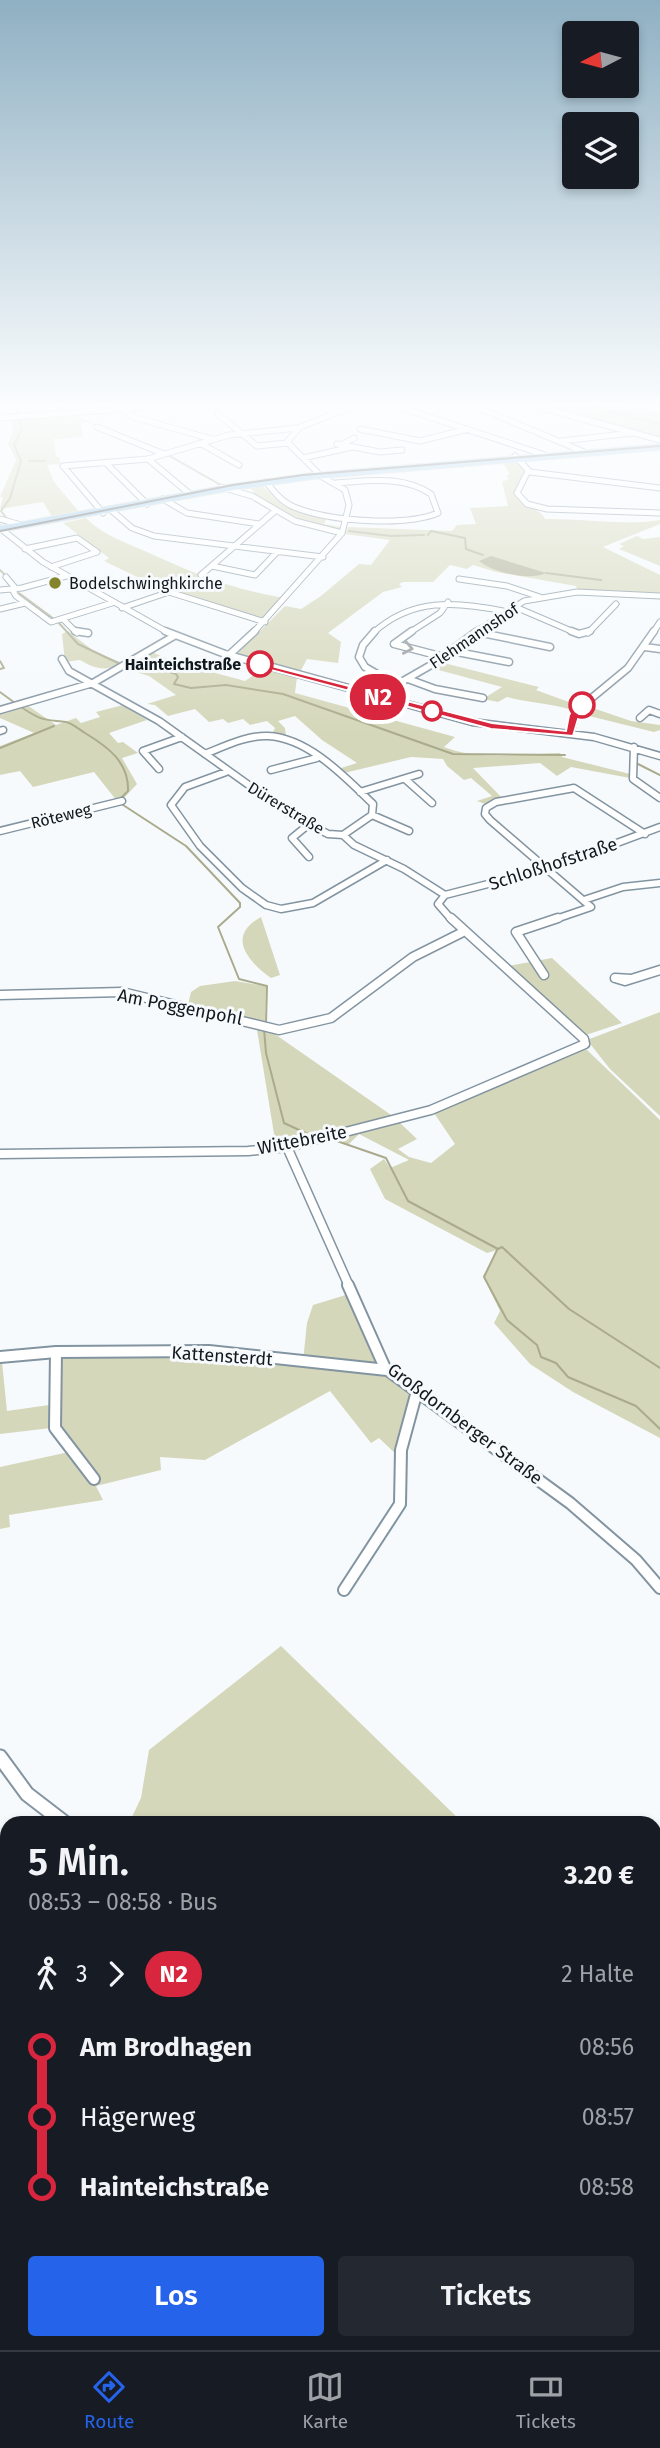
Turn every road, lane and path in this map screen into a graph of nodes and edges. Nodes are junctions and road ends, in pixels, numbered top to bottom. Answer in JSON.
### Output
{"nodes":[{"id":1,"x":67,"y":517,"type":"edge"},
{"id":2,"x":70,"y":517,"type":"edge"},
{"id":3,"x":115,"y":517,"type":"edge"},
{"id":4,"x":211,"y":517,"type":"edge"},
{"id":5,"x":269,"y":517,"type":"edge"},
{"id":6,"x":285,"y":517,"type":"edge"},
{"id":7,"x":338,"y":517,"type":"edge"},
{"id":8,"x":347,"y":517,"type":"junction"},
{"id":9,"x":432,"y":517,"type":"edge"},
{"id":10,"x":259,"y":524,"type":"junction"},
{"id":11,"x":2,"y":526,"type":"edge"},
{"id":12,"x":342,"y":533,"type":"junction"},
{"id":13,"x":233,"y":547,"type":"junction"},
{"id":14,"x":25,"y":549,"type":"junction"},
{"id":15,"x":277,"y":552,"type":"junction"},
{"id":16,"x":323,"y":557,"type":"junction"},
{"id":17,"x":212,"y":566,"type":"junction"},
{"id":18,"x":51,"y":567,"type":"junction"},
{"id":19,"x":201,"y":575,"type":"dead end"},
{"id":20,"x":6,"y":576,"type":"dead end"},
{"id":21,"x":66,"y":576,"type":"junction"},
{"id":22,"x":474,"y":580,"type":"dead end"},
{"id":23,"x":14,"y":589,"type":"junction"},
{"id":24,"x":0,"y":590,"type":"edge"},
{"id":25,"x":660,"y":596,"type":"edge"},
{"id":26,"x":540,"y":597,"type":"junction"},
{"id":27,"x":448,"y":602,"type":"junction"},
{"id":28,"x":24,"y":603,"type":"junction"},
{"id":29,"x":112,"y":603,"type":"junction"},
{"id":30,"x":616,"y":604,"type":"dead end"},
{"id":31,"x":513,"y":606,"type":"junction"},
{"id":32,"x":122,"y":608,"type":"junction"},
{"id":33,"x":0,"y":609,"type":"edge"},
{"id":34,"x":503,"y":611,"type":"junction"},
{"id":35,"x":63,"y":619,"type":"junction"},
{"id":36,"x":265,"y":622,"type":"junction"},
{"id":37,"x":660,"y":622,"type":"edge"},
{"id":38,"x":477,"y":632,"type":"junction"},
{"id":39,"x":88,"y":634,"type":"dead end"},
{"id":40,"x":174,"y":636,"type":"junction"},
{"id":41,"x":550,"y":647,"type":"dead end"},
{"id":42,"x":645,"y":647,"type":"junction"},
{"id":43,"x":660,"y":649,"type":"edge"},
{"id":44,"x":452,"y":651,"type":"junction"},
{"id":45,"x":229,"y":655,"type":"junction"},
{"id":46,"x":444,"y":657,"type":"junction"},
{"id":47,"x":62,"y":659,"type":"dead end"},
{"id":48,"x":509,"y":662,"type":"dead end"},
{"id":49,"x":408,"y":679,"type":"junction"},
{"id":50,"x":93,"y":682,"type":"junction"},
{"id":51,"x":397,"y":685,"type":"junction"},
{"id":52,"x":377,"y":696,"type":"junction"},
{"id":53,"x":483,"y":698,"type":"dead end"},
{"id":54,"x":0,"y":710,"type":"edge"},
{"id":55,"x":660,"y":714,"type":"edge"},
{"id":56,"x":640,"y":718,"type":"dead end"},
{"id":57,"x":570,"y":734,"type":"junction"},
{"id":58,"x":182,"y":737,"type":"junction"},
{"id":59,"x":634,"y":747,"type":"junction"},
{"id":60,"x":205,"y":754,"type":"junction"},
{"id":61,"x":660,"y":755,"type":"edge"},
{"id":62,"x":317,"y":758,"type":"junction"},
{"id":63,"x":159,"y":769,"type":"dead end"},
{"id":64,"x":271,"y":770,"type":"dead end"},
{"id":65,"x":226,"y":772,"type":"junction"},
{"id":66,"x":419,"y":774,"type":"dead end"},
{"id":67,"x":405,"y":779,"type":"junction"},
{"id":68,"x":360,"y":792,"type":"junction"},
{"id":69,"x":660,"y":797,"type":"edge"},
{"id":70,"x":121,"y":801,"type":"dead end"},
{"id":71,"x":432,"y":803,"type":"dead end"},
{"id":72,"x":372,"y":815,"type":"junction"},
{"id":73,"x":308,"y":825,"type":"junction"},
{"id":74,"x":660,"y":827,"type":"edge"},
{"id":75,"x":0,"y":831,"type":"edge"},
{"id":76,"x":410,"y":831,"type":"dead end"},
{"id":77,"x":645,"y":834,"type":"junction"},
{"id":78,"x":343,"y":835,"type":"junction"},
{"id":79,"x":309,"y":857,"type":"dead end"},
{"id":80,"x":387,"y":860,"type":"junction"},
{"id":81,"x":547,"y":869,"type":"junction"},
{"id":82,"x":660,"y":883,"type":"edge"},
{"id":83,"x":445,"y":895,"type":"junction"},
{"id":84,"x":584,"y":900,"type":"junction"},
{"id":85,"x":463,"y":932,"type":"junction"},
{"id":86,"x":660,"y":970,"type":"edge"},
{"id":87,"x":544,"y":975,"type":"dead end"},
{"id":88,"x":631,"y":979,"type":"dead end"},
{"id":89,"x":0,"y":995,"type":"edge"},
{"id":90,"x":287,"y":1147,"type":"junction"},
{"id":91,"x":0,"y":1154,"type":"edge"},
{"id":92,"x":56,"y":1352,"type":"junction"},
{"id":93,"x":0,"y":1357,"type":"edge"},
{"id":94,"x":387,"y":1370,"type":"junction"},
{"id":95,"x":417,"y":1391,"type":"junction"},
{"id":96,"x":94,"y":1479,"type":"dead end"},
{"id":97,"x":660,"y":1588,"type":"edge"},
{"id":98,"x":344,"y":1590,"type":"dead end"},
{"id":99,"x":0,"y":1757,"type":"edge"},
{"id":100,"x":56,"y":1816,"type":"edge"}],
"edges":[{"from":1,"to":11,"type":"main road"},
{"from":2,"to":11,"type":"main road"},
{"from":3,"to":13,"type":"street"},
{"from":4,"to":10,"type":"street"},
{"from":5,"to":10,"type":"street"},
{"from":6,"to":12,"type":"street"},
{"from":7,"to":8,"type":"street"},
{"from":8,"to":9,"type":"street"},
{"from":8,"to":12,"type":"street"},
{"from":10,"to":13,"type":"street"},
{"from":11,"to":14,"type":"street"},
{"from":12,"to":16,"type":"street"},
{"from":13,"to":15,"type":"street"},
{"from":13,"to":17,"type":"street"},
{"from":14,"to":18,"type":"street"},
{"from":14,"to":18,"type":"street"},
{"from":15,"to":16,"type":"street"},
{"from":15,"to":17,"type":"street"},
{"from":16,"to":36,"type":"street"},
{"from":17,"to":19,"type":"street"},
{"from":18,"to":21,"type":"street"},
{"from":20,"to":23,"type":"street"},
{"from":21,"to":23,"type":"street"},
{"from":21,"to":29,"type":"street"},
{"from":22,"to":26,"type":"street"},
{"from":23,"to":24,"type":"street"},
{"from":23,"to":28,"type":"street"},
{"from":25,"to":26,"type":"street","name":"Flehmannshof"},
{"from":26,"to":31,"type":"street","name":"Flehmannshof"},
{"from":27,"to":34,"type":"street"},
{"from":27,"to":46,"type":"street","one_way":true},
{"from":27,"to":51,"type":"street"},
{"from":28,"to":33,"type":"street"},
{"from":28,"to":35,"type":"street"},
{"from":29,"to":32,"type":"street"},
{"from":29,"to":35,"type":"street"},
{"from":30,"to":31,"type":"street"},
{"from":31,"to":34,"type":"street","name":"Flehmannshof"},
{"from":32,"to":36,"type":"street"},
{"from":32,"to":40,"type":"street"},
{"from":34,"to":38,"type":"street","name":"Flehmannshof"},
{"from":35,"to":39,"type":"street"},
{"from":36,"to":45,"type":"street"},
{"from":37,"to":42,"type":"street"},
{"from":38,"to":41,"type":"street"},
{"from":38,"to":44,"type":"street","name":"Flehmannshof"},
{"from":40,"to":45,"type":"street"},
{"from":40,"to":50,"type":"street"},
{"from":42,"to":43,"type":"street"},
{"from":42,"to":57,"type":"street"},
{"from":44,"to":46,"type":"street","name":"Flehmannshof"},
{"from":44,"to":48,"type":"street"},
{"from":45,"to":52,"type":"street"},
{"from":46,"to":49,"type":"street","name":"Flehmannshof"},
{"from":47,"to":50,"type":"street","name":"Dürerstraße"},
{"from":49,"to":51,"type":"street","name":"Flehmannshof"},
{"from":49,"to":53,"type":"street"},
{"from":50,"to":54,"type":"street"},
{"from":50,"to":58,"type":"street","name":"Dürerstraße"},
{"from":51,"to":52,"type":"street","name":"Flehmannshof"},
{"from":52,"to":57,"type":"street"},
{"from":55,"to":56,"type":"street"},
{"from":57,"to":59,"type":"street"},
{"from":58,"to":60,"type":"street","name":"Dürerstraße"},
{"from":58,"to":63,"type":"street"},
{"from":59,"to":61,"type":"street"},
{"from":59,"to":69,"type":"street"},
{"from":60,"to":62,"type":"street"},
{"from":60,"to":65,"type":"street","name":"Dürerstraße"},
{"from":62,"to":64,"type":"street"},
{"from":62,"to":68,"type":"street"},
{"from":65,"to":73,"type":"street","name":"Dürerstraße"},
{"from":65,"to":80,"type":"street"},
{"from":66,"to":67,"type":"street"},
{"from":67,"to":68,"type":"street"},
{"from":67,"to":71,"type":"street"},
{"from":68,"to":72,"type":"street"},
{"from":70,"to":75,"type":"street","name":"Röteweg"},
{"from":72,"to":76,"type":"street"},
{"from":72,"to":78,"type":"street"},
{"from":73,"to":78,"type":"street","name":"Dürerstraße"},
{"from":73,"to":79,"type":"street"},
{"from":74,"to":77,"type":"street","name":"Schloßhofstraße"},
{"from":77,"to":81,"type":"street","name":"Schloßhofstraße"},
{"from":77,"to":81,"type":"street"},
{"from":78,"to":80,"type":"street","name":"Dürerstraße"},
{"from":80,"to":83,"type":"street","name":"Dürerstraße"},
{"from":81,"to":83,"type":"street","name":"Schloßhofstraße"},
{"from":81,"to":84,"type":"street"},
{"from":82,"to":84,"type":"street"},
{"from":83,"to":85,"type":"street"},
{"from":84,"to":87,"type":"street"},
{"from":85,"to":89,"type":"street","name":"Am Poggenpohl"},
{"from":85,"to":90,"type":"street","name":"Wittebreite"},
{"from":86,"to":88,"type":"street"},
{"from":90,"to":91,"type":"street","name":"Wittebreite"},
{"from":90,"to":94,"type":"street","name":"Großdornberger Straße"},
{"from":92,"to":93,"type":"street","name":"Kattensterdt"},
{"from":92,"to":94,"type":"street","name":"Kattensterdt"},
{"from":92,"to":96,"type":"street"},
{"from":94,"to":95,"type":"street","name":"Großdornberger Straße"},
{"from":95,"to":97,"type":"street","name":"Großdornberger Straße"},
{"from":95,"to":98,"type":"street"},
{"from":99,"to":100,"type":"street"}]}
